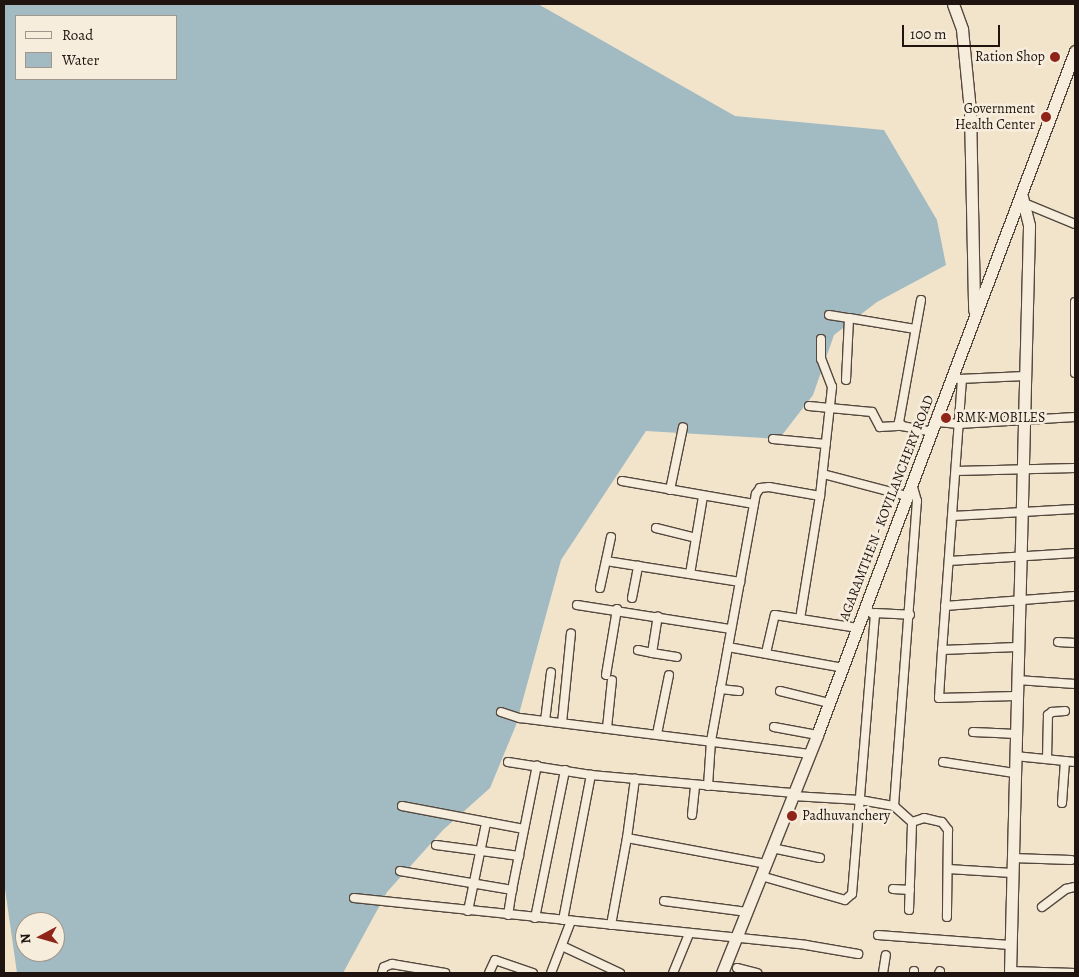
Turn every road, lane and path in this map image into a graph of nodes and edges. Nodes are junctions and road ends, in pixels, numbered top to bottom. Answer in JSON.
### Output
{"nodes":[{"id":1,"x":953,"y":4,"type":"edge"},
{"id":2,"x":1075,"y":51,"type":"edge"},
{"id":3,"x":1023,"y":199,"type":"junction"},
{"id":4,"x":1075,"y":224,"type":"edge"},
{"id":5,"x":921,"y":300,"type":"dead end"},
{"id":6,"x":1075,"y":302,"type":"edge"},
{"id":7,"x":829,"y":315,"type":"dead end"},
{"id":8,"x":974,"y":315,"type":"junction"},
{"id":9,"x":849,"y":318,"type":"junction"},
{"id":10,"x":916,"y":329,"type":"junction"},
{"id":11,"x":821,"y":339,"type":"dead end"},
{"id":12,"x":1075,"y":373,"type":"edge"},
{"id":13,"x":1025,"y":376,"type":"junction"},
{"id":14,"x":957,"y":379,"type":"junction"},
{"id":15,"x":846,"y":380,"type":"dead end"},
{"id":16,"x":809,"y":406,"type":"dead end"},
{"id":17,"x":831,"y":408,"type":"junction"},
{"id":18,"x":1075,"y":417,"type":"edge"},
{"id":19,"x":1023,"y":420,"type":"junction"},
{"id":20,"x":959,"y":424,"type":"junction"},
{"id":21,"x":902,"y":426,"type":"junction"},
{"id":22,"x":934,"y":427,"type":"junction"},
{"id":23,"x":683,"y":428,"type":"dead end"},
{"id":24,"x":773,"y":439,"type":"dead end"},
{"id":25,"x":826,"y":444,"type":"junction"},
{"id":26,"x":1022,"y":468,"type":"junction"},
{"id":27,"x":1075,"y":468,"type":"edge"},
{"id":28,"x":956,"y":471,"type":"junction"},
{"id":29,"x":822,"y":474,"type":"junction"},
{"id":30,"x":622,"y":481,"type":"dead end"},
{"id":31,"x":912,"y":483,"type":"junction"},
{"id":32,"x":670,"y":490,"type":"junction"},
{"id":33,"x":703,"y":496,"type":"junction"},
{"id":34,"x":820,"y":496,"type":"junction"},
{"id":35,"x":907,"y":496,"type":"junction"},
{"id":36,"x":754,"y":504,"type":"junction"},
{"id":37,"x":1075,"y":509,"type":"edge"},
{"id":38,"x":1021,"y":512,"type":"junction"},
{"id":39,"x":953,"y":516,"type":"junction"},
{"id":40,"x":656,"y":528,"type":"dead end"},
{"id":41,"x":610,"y":537,"type":"dead end"},
{"id":42,"x":696,"y":538,"type":"junction"},
{"id":43,"x":1075,"y":553,"type":"edge"},
{"id":44,"x":1020,"y":557,"type":"junction"},
{"id":45,"x":606,"y":561,"type":"junction"},
{"id":46,"x":949,"y":561,"type":"junction"},
{"id":47,"x":638,"y":566,"type":"junction"},
{"id":48,"x":690,"y":574,"type":"junction"},
{"id":49,"x":740,"y":582,"type":"junction"},
{"id":50,"x":600,"y":588,"type":"dead end"},
{"id":51,"x":1075,"y":596,"type":"edge"},
{"id":52,"x":632,"y":598,"type":"dead end"},
{"id":53,"x":1018,"y":601,"type":"junction"},
{"id":54,"x":577,"y":605,"type":"dead end"},
{"id":55,"x":945,"y":606,"type":"junction"},
{"id":56,"x":617,"y":609,"type":"junction"},
{"id":57,"x":870,"y":610,"type":"junction"},
{"id":58,"x":910,"y":615,"type":"junction"},
{"id":59,"x":658,"y":616,"type":"junction"},
{"id":60,"x":800,"y":619,"type":"junction"},
{"id":61,"x":858,"y":628,"type":"junction"},
{"id":62,"x":731,"y":629,"type":"junction"},
{"id":63,"x":571,"y":633,"type":"dead end"},
{"id":64,"x":1058,"y":642,"type":"dead end"},
{"id":65,"x":1075,"y":642,"type":"edge"},
{"id":66,"x":728,"y":647,"type":"junction"},
{"id":67,"x":1017,"y":647,"type":"junction"},
{"id":68,"x":638,"y":650,"type":"dead end"},
{"id":69,"x":942,"y":650,"type":"junction"},
{"id":70,"x":652,"y":653,"type":"junction"},
{"id":71,"x":766,"y":653,"type":"junction"},
{"id":72,"x":677,"y":657,"type":"dead end"},
{"id":73,"x":843,"y":668,"type":"junction"},
{"id":74,"x":551,"y":672,"type":"dead end"},
{"id":75,"x":669,"y":675,"type":"dead end"},
{"id":76,"x":1017,"y":680,"type":"junction"},
{"id":77,"x":1075,"y":684,"type":"edge"},
{"id":78,"x":720,"y":688,"type":"junction"},
{"id":79,"x":739,"y":691,"type":"dead end"},
{"id":80,"x":780,"y":691,"type":"dead end"},
{"id":81,"x":1016,"y":696,"type":"junction"},
{"id":82,"x":829,"y":703,"type":"junction"},
{"id":83,"x":1065,"y":711,"type":"dead end"},
{"id":84,"x":501,"y":712,"type":"dead end"},
{"id":85,"x":545,"y":721,"type":"junction"},
{"id":86,"x":562,"y":723,"type":"junction"},
{"id":87,"x":774,"y":727,"type":"dead end"},
{"id":88,"x":607,"y":728,"type":"junction"},
{"id":89,"x":973,"y":732,"type":"dead end"},
{"id":90,"x":657,"y":734,"type":"junction"},
{"id":91,"x":1015,"y":734,"type":"junction"},
{"id":92,"x":817,"y":735,"type":"junction"},
{"id":93,"x":711,"y":741,"type":"junction"},
{"id":94,"x":810,"y":754,"type":"junction"},
{"id":95,"x":1015,"y":756,"type":"junction"},
{"id":96,"x":1047,"y":759,"type":"junction"},
{"id":97,"x":1065,"y":761,"type":"junction"},
{"id":98,"x":508,"y":762,"type":"dead end"},
{"id":99,"x":943,"y":762,"type":"dead end"},
{"id":100,"x":1075,"y":762,"type":"edge"},
{"id":101,"x":537,"y":765,"type":"junction"},
{"id":102,"x":565,"y":770,"type":"junction"},
{"id":103,"x":1014,"y":773,"type":"junction"},
{"id":104,"x":591,"y":775,"type":"junction"},
{"id":105,"x":635,"y":779,"type":"junction"},
{"id":106,"x":695,"y":785,"type":"junction"},
{"id":107,"x":708,"y":786,"type":"junction"},
{"id":108,"x":794,"y":795,"type":"junction"},
{"id":109,"x":860,"y":800,"type":"junction"},
{"id":110,"x":1062,"y":803,"type":"dead end"},
{"id":111,"x":402,"y":806,"type":"dead end"},
{"id":112,"x":894,"y":806,"type":"junction"},
{"id":113,"x":692,"y":815,"type":"dead end"},
{"id":114,"x":912,"y":822,"type":"junction"},
{"id":115,"x":486,"y":823,"type":"junction"},
{"id":116,"x":524,"y":829,"type":"junction"},
{"id":117,"x":627,"y":838,"type":"junction"},
{"id":118,"x":436,"y":845,"type":"dead end"},
{"id":119,"x":772,"y":848,"type":"junction"},
{"id":120,"x":481,"y":850,"type":"junction"},
{"id":121,"x":519,"y":856,"type":"junction"},
{"id":122,"x":820,"y":858,"type":"dead end"},
{"id":123,"x":1012,"y":858,"type":"junction"},
{"id":124,"x":1071,"y":860,"type":"dead end"},
{"id":125,"x":766,"y":864,"type":"junction"},
{"id":126,"x":948,"y":869,"type":"junction"},
{"id":127,"x":400,"y":871,"type":"dead end"},
{"id":128,"x":1012,"y":873,"type":"junction"},
{"id":129,"x":761,"y":876,"type":"junction"},
{"id":130,"x":475,"y":884,"type":"junction"},
{"id":131,"x":1075,"y":887,"type":"edge"},
{"id":132,"x":893,"y":889,"type":"dead end"},
{"id":133,"x":512,"y":890,"type":"junction"},
{"id":134,"x":910,"y":890,"type":"junction"},
{"id":135,"x":354,"y":898,"type":"dead end"},
{"id":136,"x":664,"y":901,"type":"dead end"},
{"id":137,"x":1042,"y":907,"type":"dead end"},
{"id":138,"x":909,"y":910,"type":"dead end"},
{"id":139,"x":468,"y":911,"type":"junction"},
{"id":140,"x":747,"y":912,"type":"junction"},
{"id":141,"x":508,"y":915,"type":"junction"},
{"id":142,"x":947,"y":917,"type":"dead end"},
{"id":143,"x":535,"y":918,"type":"junction"},
{"id":144,"x":567,"y":921,"type":"junction"},
{"id":145,"x":611,"y":925,"type":"junction"},
{"id":146,"x":689,"y":934,"type":"junction"},
{"id":147,"x":878,"y":934,"type":"dead end"},
{"id":148,"x":736,"y":940,"type":"junction"},
{"id":149,"x":1010,"y":945,"type":"junction"},
{"id":150,"x":562,"y":946,"type":"junction"},
{"id":151,"x":858,"y":954,"type":"dead end"},
{"id":152,"x":886,"y":956,"type":"dead end"},
{"id":153,"x":737,"y":968,"type":"dead end"},
{"id":154,"x":428,"y":972,"type":"edge"},
{"id":155,"x":1010,"y":972,"type":"edge"},
{"id":156,"x":382,"y":973,"type":"edge"},
{"id":157,"x":446,"y":973,"type":"edge"},
{"id":158,"x":489,"y":973,"type":"edge"},
{"id":159,"x":532,"y":973,"type":"edge"},
{"id":160,"x":551,"y":973,"type":"edge"},
{"id":161,"x":620,"y":973,"type":"edge"},
{"id":162,"x":673,"y":973,"type":"edge"},
{"id":163,"x":722,"y":973,"type":"edge"},
{"id":164,"x":757,"y":973,"type":"edge"},
{"id":165,"x":883,"y":973,"type":"edge"},
{"id":166,"x":1075,"y":973,"type":"edge"}],
"edges":[{"from":1,"to":8,"type":"street"},
{"from":2,"to":3,"type":"street","name":"AGARAMTHEN - KOVILANCHERY ROAD"},
{"from":3,"to":4,"type":"street"},
{"from":3,"to":8,"type":"street","name":"AGARAMTHEN - KOVILANCHERY ROAD"},
{"from":3,"to":13,"type":"street"},
{"from":5,"to":10,"type":"street"},
{"from":6,"to":12,"type":"street"},
{"from":7,"to":9,"type":"street"},
{"from":8,"to":14,"type":"street","name":"AGARAMTHEN - KOVILANCHERY ROAD"},
{"from":9,"to":10,"type":"street"},
{"from":9,"to":15,"type":"street"},
{"from":10,"to":21,"type":"street"},
{"from":11,"to":17,"type":"street"},
{"from":13,"to":14,"type":"street"},
{"from":13,"to":19,"type":"street"},
{"from":14,"to":20,"type":"street"},
{"from":14,"to":22,"type":"street","name":"AGARAMTHEN - KOVILANCHERY ROAD"},
{"from":16,"to":17,"type":"street"},
{"from":17,"to":21,"type":"street"},
{"from":17,"to":25,"type":"street"},
{"from":18,"to":19,"type":"street"},
{"from":19,"to":20,"type":"street"},
{"from":19,"to":26,"type":"street"},
{"from":20,"to":22,"type":"street"},
{"from":20,"to":28,"type":"street"},
{"from":21,"to":22,"type":"street"},
{"from":22,"to":31,"type":"street","name":"AGARAMTHEN - KOVILANCHERY ROAD"},
{"from":23,"to":32,"type":"street"},
{"from":24,"to":25,"type":"street"},
{"from":25,"to":29,"type":"street"},
{"from":26,"to":27,"type":"street"},
{"from":26,"to":28,"type":"street"},
{"from":26,"to":38,"type":"street"},
{"from":28,"to":39,"type":"street"},
{"from":29,"to":34,"type":"street"},
{"from":29,"to":35,"type":"street"},
{"from":30,"to":32,"type":"street"},
{"from":31,"to":35,"type":"street","name":"AGARAMTHEN - KOVILANCHERY ROAD"},
{"from":31,"to":58,"type":"street"},
{"from":32,"to":33,"type":"street"},
{"from":33,"to":36,"type":"street"},
{"from":33,"to":42,"type":"street"},
{"from":34,"to":36,"type":"street"},
{"from":34,"to":60,"type":"street"},
{"from":35,"to":57,"type":"street","name":"AGARAMTHEN - KOVILANCHERY ROAD"},
{"from":36,"to":49,"type":"street"},
{"from":37,"to":38,"type":"street"},
{"from":38,"to":39,"type":"street"},
{"from":38,"to":44,"type":"street"},
{"from":39,"to":46,"type":"street"},
{"from":40,"to":42,"type":"street"},
{"from":41,"to":45,"type":"street"},
{"from":42,"to":48,"type":"street"},
{"from":43,"to":44,"type":"street"},
{"from":44,"to":46,"type":"street"},
{"from":44,"to":53,"type":"street"},
{"from":45,"to":47,"type":"street"},
{"from":45,"to":50,"type":"street"},
{"from":46,"to":55,"type":"street"},
{"from":47,"to":48,"type":"street"},
{"from":47,"to":52,"type":"street"},
{"from":48,"to":49,"type":"street"},
{"from":49,"to":62,"type":"street"},
{"from":51,"to":53,"type":"street"},
{"from":53,"to":55,"type":"street"},
{"from":53,"to":67,"type":"street"},
{"from":54,"to":56,"type":"street"},
{"from":55,"to":69,"type":"street"},
{"from":56,"to":59,"type":"street"},
{"from":56,"to":88,"type":"street"},
{"from":57,"to":58,"type":"street"},
{"from":57,"to":61,"type":"street","name":"AGARAMTHEN - KOVILANCHERY ROAD"},
{"from":57,"to":109,"type":"street"},
{"from":58,"to":112,"type":"street"},
{"from":59,"to":62,"type":"street"},
{"from":59,"to":70,"type":"street"},
{"from":60,"to":61,"type":"street"},
{"from":60,"to":71,"type":"street"},
{"from":61,"to":73,"type":"street","name":"AGARAMTHEN - KOVILANCHERY ROAD"},
{"from":62,"to":66,"type":"street"},
{"from":63,"to":86,"type":"street"},
{"from":64,"to":65,"type":"street"},
{"from":66,"to":71,"type":"street"},
{"from":66,"to":78,"type":"street"},
{"from":67,"to":69,"type":"street"},
{"from":67,"to":76,"type":"street"},
{"from":68,"to":70,"type":"street"},
{"from":69,"to":81,"type":"street"},
{"from":70,"to":72,"type":"street"},
{"from":71,"to":73,"type":"street"},
{"from":73,"to":82,"type":"street","name":"AGARAMTHEN - KOVILANCHERY ROAD"},
{"from":74,"to":85,"type":"street"},
{"from":75,"to":90,"type":"street"},
{"from":76,"to":77,"type":"street"},
{"from":76,"to":81,"type":"street"},
{"from":78,"to":79,"type":"street"},
{"from":78,"to":93,"type":"street"},
{"from":80,"to":82,"type":"street"},
{"from":81,"to":91,"type":"street"},
{"from":82,"to":92,"type":"street","name":"AGARAMTHEN - KOVILANCHERY ROAD"},
{"from":83,"to":96,"type":"street"},
{"from":84,"to":85,"type":"street"},
{"from":85,"to":86,"type":"street"},
{"from":86,"to":88,"type":"street"},
{"from":87,"to":92,"type":"street"},
{"from":88,"to":90,"type":"street"},
{"from":89,"to":91,"type":"street"},
{"from":90,"to":93,"type":"street"},
{"from":91,"to":95,"type":"street"},
{"from":92,"to":94,"type":"street","name":"AGARAMTHEN - KOVILANCHERY ROAD"},
{"from":93,"to":94,"type":"street"},
{"from":93,"to":107,"type":"street"},
{"from":94,"to":108,"type":"street","name":"AGARAMTHEN - KOVILANCHERY ROAD"},
{"from":95,"to":96,"type":"street"},
{"from":95,"to":103,"type":"street"},
{"from":96,"to":97,"type":"street"},
{"from":97,"to":100,"type":"street"},
{"from":97,"to":110,"type":"street"},
{"from":98,"to":101,"type":"street"},
{"from":99,"to":103,"type":"street"},
{"from":101,"to":102,"type":"street"},
{"from":101,"to":116,"type":"street"},
{"from":102,"to":104,"type":"street"},
{"from":102,"to":143,"type":"street"},
{"from":103,"to":123,"type":"street"},
{"from":104,"to":105,"type":"street"},
{"from":104,"to":144,"type":"street"},
{"from":105,"to":106,"type":"street"},
{"from":105,"to":117,"type":"street"},
{"from":106,"to":107,"type":"street"},
{"from":106,"to":113,"type":"street"},
{"from":107,"to":108,"type":"street"},
{"from":108,"to":109,"type":"street"},
{"from":108,"to":119,"type":"street","name":"AGARAMTHEN - KOVILANCHERY ROAD"},
{"from":109,"to":112,"type":"street"},
{"from":109,"to":129,"type":"street"},
{"from":111,"to":115,"type":"street"},
{"from":112,"to":114,"type":"street"},
{"from":114,"to":126,"type":"street"},
{"from":114,"to":134,"type":"street"},
{"from":115,"to":116,"type":"street"},
{"from":115,"to":120,"type":"street"},
{"from":116,"to":121,"type":"street"},
{"from":117,"to":125,"type":"street"},
{"from":117,"to":145,"type":"street"},
{"from":118,"to":120,"type":"street"},
{"from":119,"to":122,"type":"street"},
{"from":119,"to":125,"type":"street","name":"AGARAMTHEN - KOVILANCHERY ROAD"},
{"from":120,"to":121,"type":"street"},
{"from":120,"to":130,"type":"street"},
{"from":121,"to":133,"type":"street"},
{"from":123,"to":124,"type":"street"},
{"from":123,"to":128,"type":"street"},
{"from":125,"to":129,"type":"street","name":"AGARAMTHEN - KOVILANCHERY ROAD"},
{"from":126,"to":128,"type":"street"},
{"from":126,"to":142,"type":"street"},
{"from":127,"to":130,"type":"street"},
{"from":128,"to":149,"type":"street"},
{"from":129,"to":140,"type":"street","name":"AGARAMTHEN - KOVILANCHERY ROAD"},
{"from":130,"to":133,"type":"street"},
{"from":130,"to":139,"type":"street"},
{"from":131,"to":137,"type":"street"},
{"from":132,"to":134,"type":"street"},
{"from":133,"to":141,"type":"street"},
{"from":134,"to":138,"type":"street"},
{"from":135,"to":139,"type":"street"},
{"from":136,"to":140,"type":"street"},
{"from":139,"to":141,"type":"street"},
{"from":140,"to":148,"type":"street","name":"AGARAMTHEN - KOVILANCHERY ROAD"},
{"from":141,"to":143,"type":"street"},
{"from":143,"to":144,"type":"street"},
{"from":144,"to":145,"type":"street"},
{"from":144,"to":150,"type":"street"},
{"from":145,"to":146,"type":"street"},
{"from":146,"to":148,"type":"street"},
{"from":146,"to":162,"type":"street"},
{"from":147,"to":149,"type":"street"},
{"from":148,"to":151,"type":"street"},
{"from":148,"to":163,"type":"street","name":"AGARAMTHEN - KOVILANCHERY ROAD"},
{"from":149,"to":155,"type":"street"},
{"from":150,"to":160,"type":"street"},
{"from":150,"to":161,"type":"street"},
{"from":152,"to":165,"type":"street"},
{"from":153,"to":164,"type":"street"},
{"from":154,"to":156,"type":"street"},
{"from":154,"to":157,"type":"street"},
{"from":155,"to":166,"type":"street"},
{"from":158,"to":159,"type":"street"}]}
